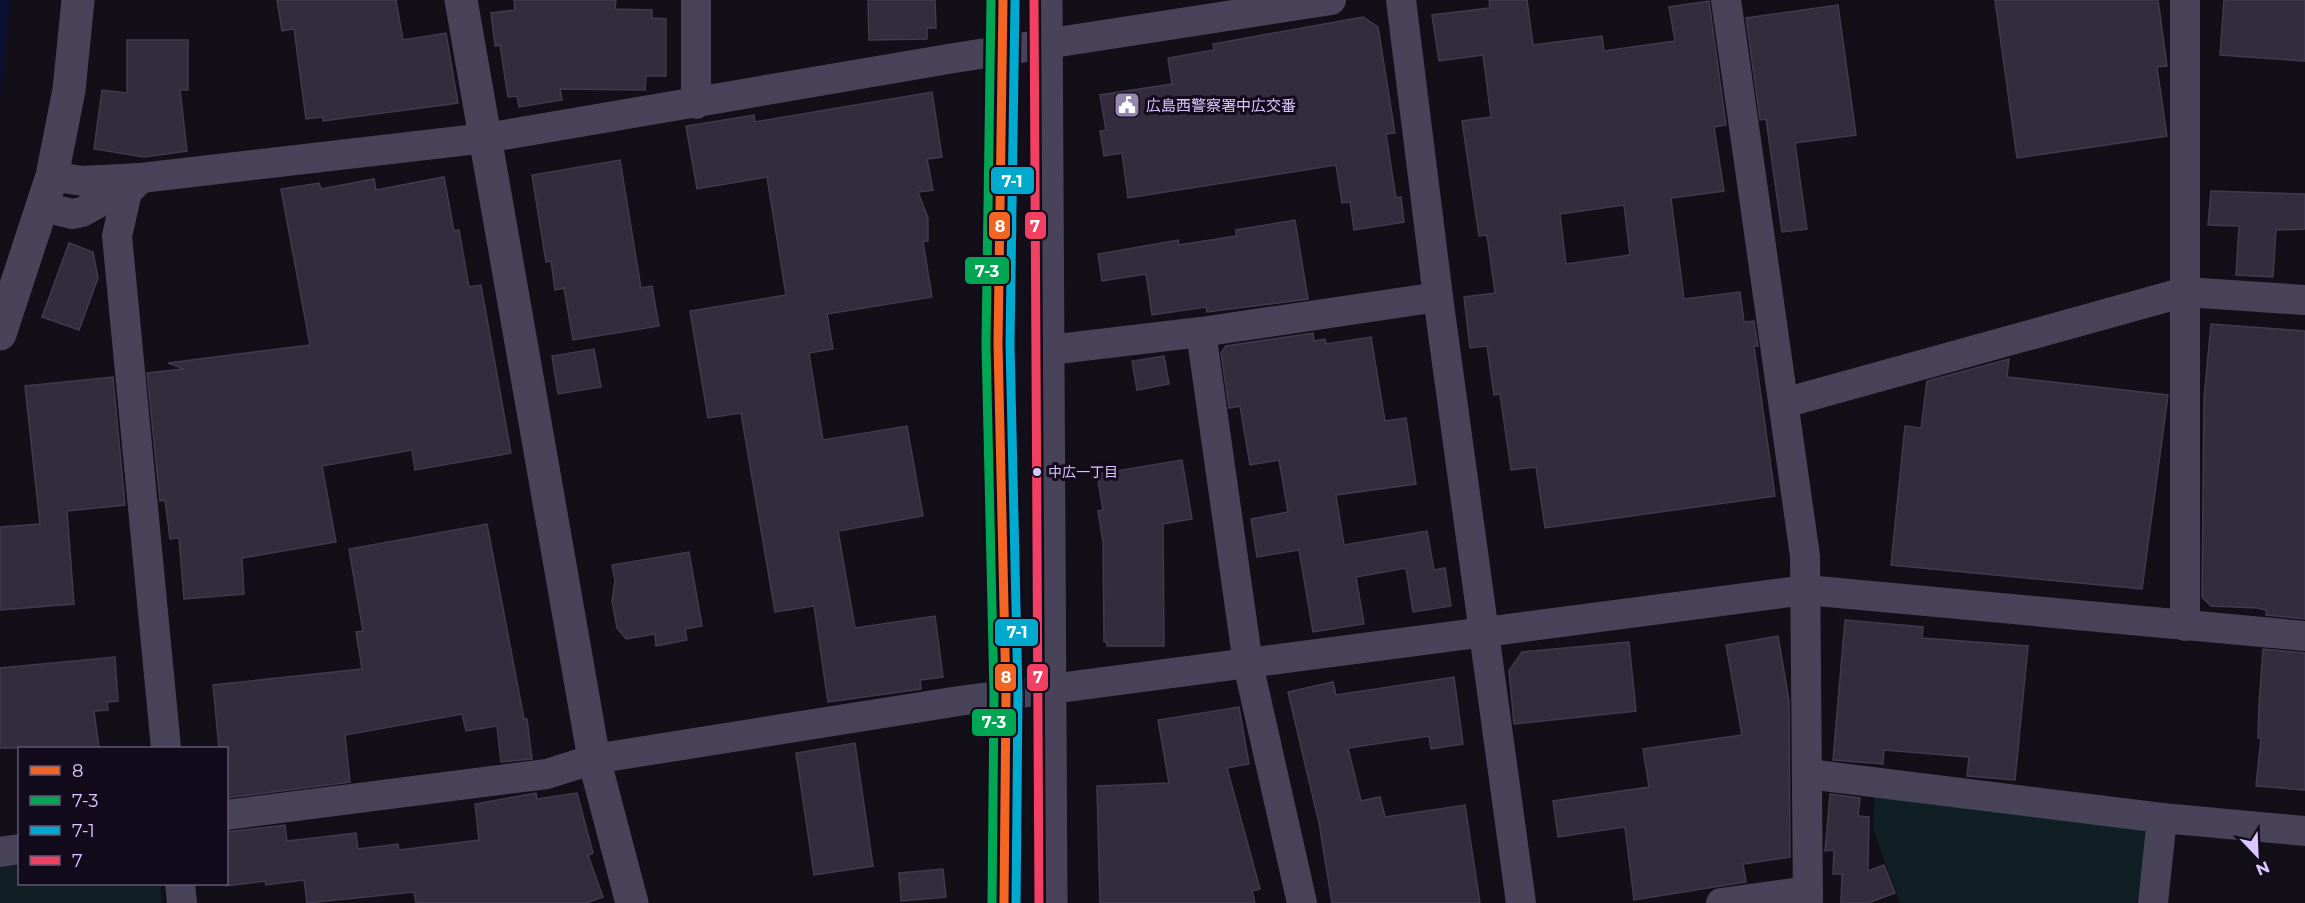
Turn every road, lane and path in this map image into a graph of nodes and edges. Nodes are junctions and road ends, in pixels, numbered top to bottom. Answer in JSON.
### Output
{"nodes":[{"id":1,"x":78,"y":0,"type":"edge"},
{"id":2,"x":461,"y":0,"type":"edge"},
{"id":3,"x":696,"y":0,"type":"edge"},
{"id":4,"x":1003,"y":0,"type":"edge"},
{"id":5,"x":1046,"y":0,"type":"edge"},
{"id":6,"x":1331,"y":0,"type":"edge"},
{"id":7,"x":1401,"y":0,"type":"edge"},
{"id":8,"x":1726,"y":0,"type":"edge"},
{"id":9,"x":2185,"y":0,"type":"edge"},
{"id":10,"x":1045,"y":44,"type":"junction"},
{"id":11,"x":1004,"y":51,"type":"junction"},
{"id":12,"x":696,"y":104,"type":"junction"},
{"id":13,"x":486,"y":138,"type":"junction"},
{"id":14,"x":141,"y":178,"type":"junction"},
{"id":15,"x":48,"y":192,"type":"junction"},
{"id":16,"x":82,"y":212,"type":"junction"},
{"id":17,"x":117,"y":236,"type":"junction"},
{"id":18,"x":2185,"y":292,"type":"junction"},
{"id":19,"x":1438,"y":297,"type":"junction"},
{"id":20,"x":2305,"y":300,"type":"edge"},
{"id":21,"x":1202,"y":332,"type":"junction"},
{"id":22,"x":0,"y":334,"type":"edge"},
{"id":23,"x":1049,"y":350,"type":"junction"},
{"id":24,"x":1784,"y":403,"type":"junction"},
{"id":25,"x":1806,"y":590,"type":"junction"},
{"id":26,"x":2185,"y":626,"type":"junction"},
{"id":27,"x":1483,"y":634,"type":"junction"},
{"id":28,"x":2305,"y":636,"type":"edge"},
{"id":29,"x":1248,"y":664,"type":"junction"},
{"id":30,"x":1049,"y":690,"type":"junction"},
{"id":31,"x":1006,"y":696,"type":"junction"},
{"id":32,"x":166,"y":747,"type":"edge"},
{"id":33,"x":594,"y":759,"type":"junction"},
{"id":34,"x":1808,"y":774,"type":"junction"},
{"id":35,"x":228,"y":815,"type":"edge"},
{"id":36,"x":2162,"y":818,"type":"junction"},
{"id":37,"x":2305,"y":831,"type":"edge"},
{"id":38,"x":18,"y":849,"type":"edge"},
{"id":39,"x":0,"y":852,"type":"edge"},
{"id":40,"x":180,"y":885,"type":"edge"},
{"id":41,"x":1808,"y":897,"type":"edge"},
{"id":42,"x":182,"y":903,"type":"edge"},
{"id":43,"x":632,"y":903,"type":"edge"},
{"id":44,"x":1004,"y":903,"type":"edge"},
{"id":45,"x":1051,"y":903,"type":"edge"},
{"id":46,"x":1302,"y":903,"type":"edge"},
{"id":47,"x":1521,"y":903,"type":"edge"},
{"id":48,"x":1721,"y":903,"type":"edge"},
{"id":49,"x":2153,"y":903,"type":"edge"}],
"edges":[{"from":1,"to":15,"type":"street"},
{"from":2,"to":13,"type":"street"},
{"from":3,"to":12,"type":"street"},
{"from":4,"to":11,"type":"street"},
{"from":5,"to":10,"type":"street"},
{"from":6,"to":10,"type":"street"},
{"from":7,"to":19,"type":"street"},
{"from":8,"to":24,"type":"street"},
{"from":9,"to":18,"type":"street"},
{"from":10,"to":11,"type":"street"},
{"from":10,"to":23,"type":"street"},
{"from":11,"to":12,"type":"street"},
{"from":11,"to":31,"type":"street"},
{"from":12,"to":13,"type":"street"},
{"from":13,"to":14,"type":"street"},
{"from":13,"to":33,"type":"street"},
{"from":14,"to":15,"type":"street"},
{"from":14,"to":16,"type":"street"},
{"from":14,"to":17,"type":"street"},
{"from":15,"to":16,"type":"street"},
{"from":15,"to":22,"type":"street"},
{"from":16,"to":17,"type":"street"},
{"from":17,"to":32,"type":"street"},
{"from":18,"to":20,"type":"street"},
{"from":18,"to":24,"type":"street"},
{"from":18,"to":26,"type":"street"},
{"from":19,"to":21,"type":"street"},
{"from":19,"to":27,"type":"street"},
{"from":21,"to":23,"type":"street"},
{"from":21,"to":29,"type":"street"},
{"from":23,"to":30,"type":"street"},
{"from":24,"to":25,"type":"street"},
{"from":25,"to":26,"type":"street"},
{"from":25,"to":27,"type":"street"},
{"from":25,"to":34,"type":"street"},
{"from":26,"to":28,"type":"street"},
{"from":27,"to":29,"type":"street"},
{"from":27,"to":47,"type":"street"},
{"from":29,"to":30,"type":"street"},
{"from":29,"to":46,"type":"street"},
{"from":30,"to":31,"type":"street"},
{"from":30,"to":45,"type":"street"},
{"from":31,"to":33,"type":"street"},
{"from":31,"to":44,"type":"street"},
{"from":33,"to":35,"type":"street"},
{"from":33,"to":43,"type":"street"},
{"from":34,"to":36,"type":"street"},
{"from":34,"to":41,"type":"street"},
{"from":36,"to":37,"type":"street"},
{"from":36,"to":49,"type":"street"},
{"from":38,"to":39,"type":"street"},
{"from":40,"to":42,"type":"street"},
{"from":41,"to":48,"type":"street"}]}
